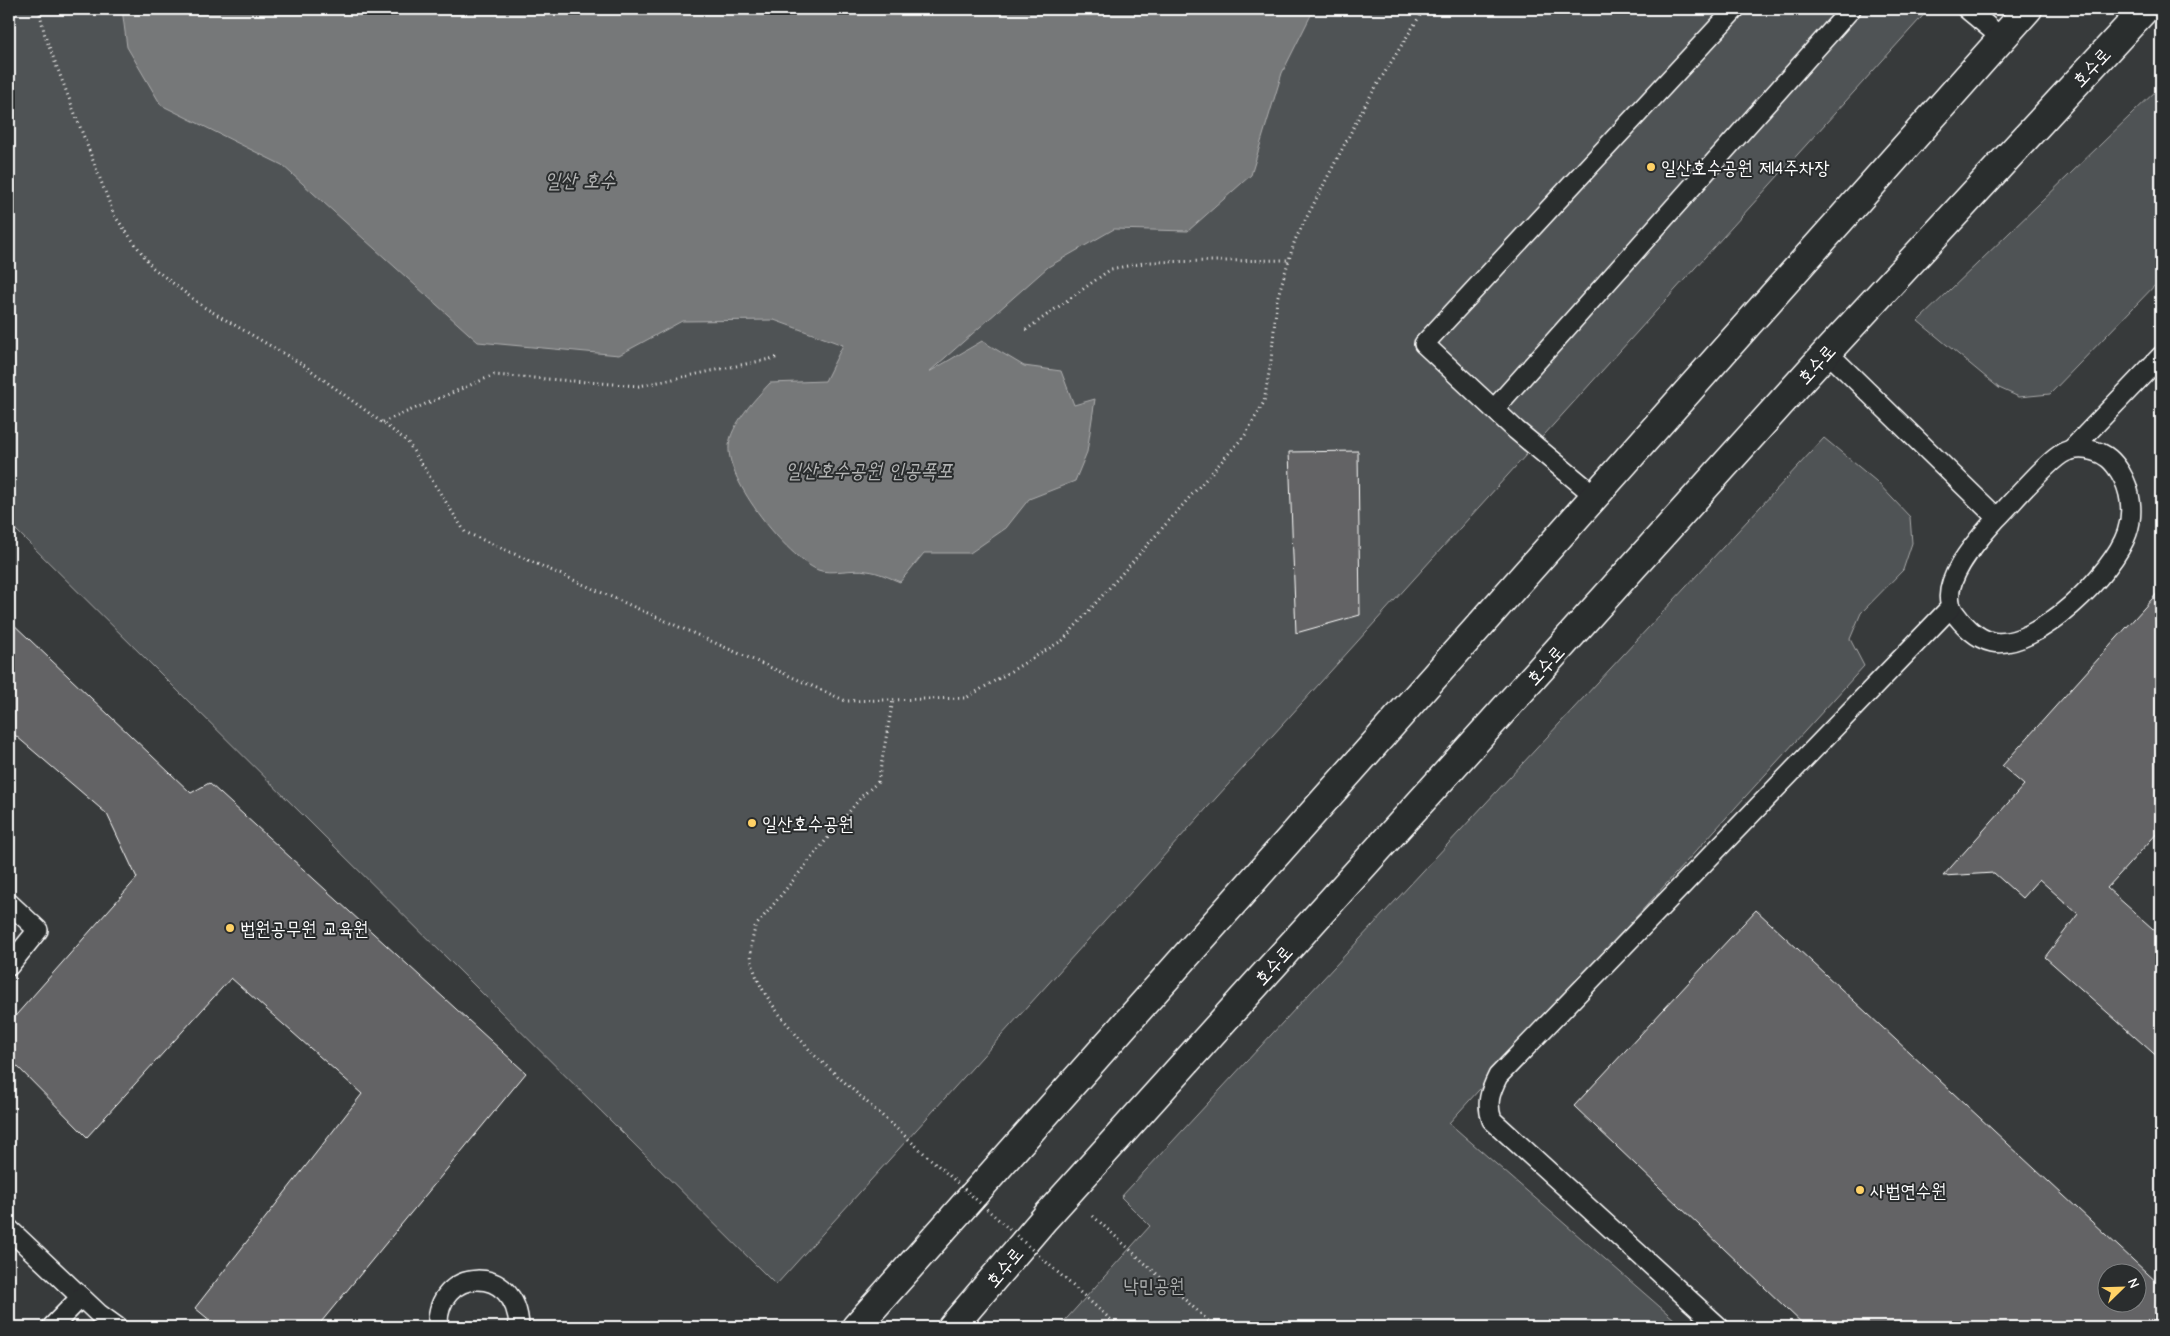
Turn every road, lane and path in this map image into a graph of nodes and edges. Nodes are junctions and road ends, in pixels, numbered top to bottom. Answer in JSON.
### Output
{"nodes":[{"id":1,"x":39,"y":9,"type":"edge"},
{"id":2,"x":1424,"y":9,"type":"edge"},
{"id":3,"x":1735,"y":9,"type":"edge"},
{"id":4,"x":1851,"y":9,"type":"edge"},
{"id":5,"x":1967,"y":9,"type":"edge"},
{"id":6,"x":2028,"y":9,"type":"edge"},
{"id":7,"x":2145,"y":9,"type":"edge"},
{"id":8,"x":2002,"y":38,"type":"junction"},
{"id":9,"x":1289,"y":260,"type":"junction"},
{"id":10,"x":1026,"y":330,"type":"dead end"},
{"id":11,"x":1826,"y":352,"type":"junction"},
{"id":12,"x":2161,"y":356,"type":"edge"},
{"id":13,"x":780,"y":357,"type":"dead end"},
{"id":14,"x":1494,"y":409,"type":"junction"},
{"id":15,"x":382,"y":423,"type":"junction"},
{"id":16,"x":2071,"y":450,"type":"junction"},
{"id":17,"x":1594,"y":495,"type":"junction"},
{"id":18,"x":1997,"y":518,"type":"junction"},
{"id":19,"x":1950,"y":607,"type":"junction"},
{"id":20,"x":894,"y":700,"type":"junction"},
{"id":21,"x":9,"y":903,"type":"edge"},
{"id":22,"x":9,"y":966,"type":"edge"},
{"id":23,"x":1092,"y":1216,"type":"dead end"},
{"id":24,"x":9,"y":1229,"type":"edge"},
{"id":25,"x":82,"y":1297,"type":"junction"},
{"id":26,"x":52,"y":1327,"type":"edge"},
{"id":27,"x":117,"y":1327,"type":"edge"},
{"id":28,"x":438,"y":1327,"type":"edge"},
{"id":29,"x":519,"y":1327,"type":"edge"},
{"id":30,"x":856,"y":1327,"type":"edge"},
{"id":31,"x":952,"y":1327,"type":"edge"},
{"id":32,"x":1119,"y":1327,"type":"edge"},
{"id":33,"x":1216,"y":1327,"type":"edge"},
{"id":34,"x":1719,"y":1327,"type":"edge"}],
"edges":[{"from":1,"to":15,"type":"path"},
{"from":2,"to":9,"type":"path"},
{"from":3,"to":14,"type":"lane"},
{"from":4,"to":14,"type":"lane"},
{"from":5,"to":8,"type":"lane"},
{"from":6,"to":8,"type":"main road"},
{"from":7,"to":11,"type":"main road","name":"호수로"},
{"from":8,"to":17,"type":"main road"},
{"from":9,"to":10,"type":"path"},
{"from":9,"to":20,"type":"path"},
{"from":11,"to":18,"type":"lane"},
{"from":11,"to":31,"type":"main road","name":"호수로"},
{"from":12,"to":16,"type":"lane"},
{"from":13,"to":15,"type":"path"},
{"from":14,"to":17,"type":"lane"},
{"from":15,"to":20,"type":"path"},
{"from":16,"to":18,"type":"lane"},
{"from":16,"to":19,"type":"lane"},
{"from":17,"to":30,"type":"main road"},
{"from":18,"to":19,"type":"lane"},
{"from":19,"to":34,"type":"lane"},
{"from":20,"to":32,"type":"path","bridge":true},
{"from":21,"to":22,"type":"lane"},
{"from":23,"to":33,"type":"path"},
{"from":24,"to":25,"type":"lane"},
{"from":25,"to":26,"type":"lane"},
{"from":25,"to":27,"type":"lane"},
{"from":28,"to":29,"type":"lane"}]}
